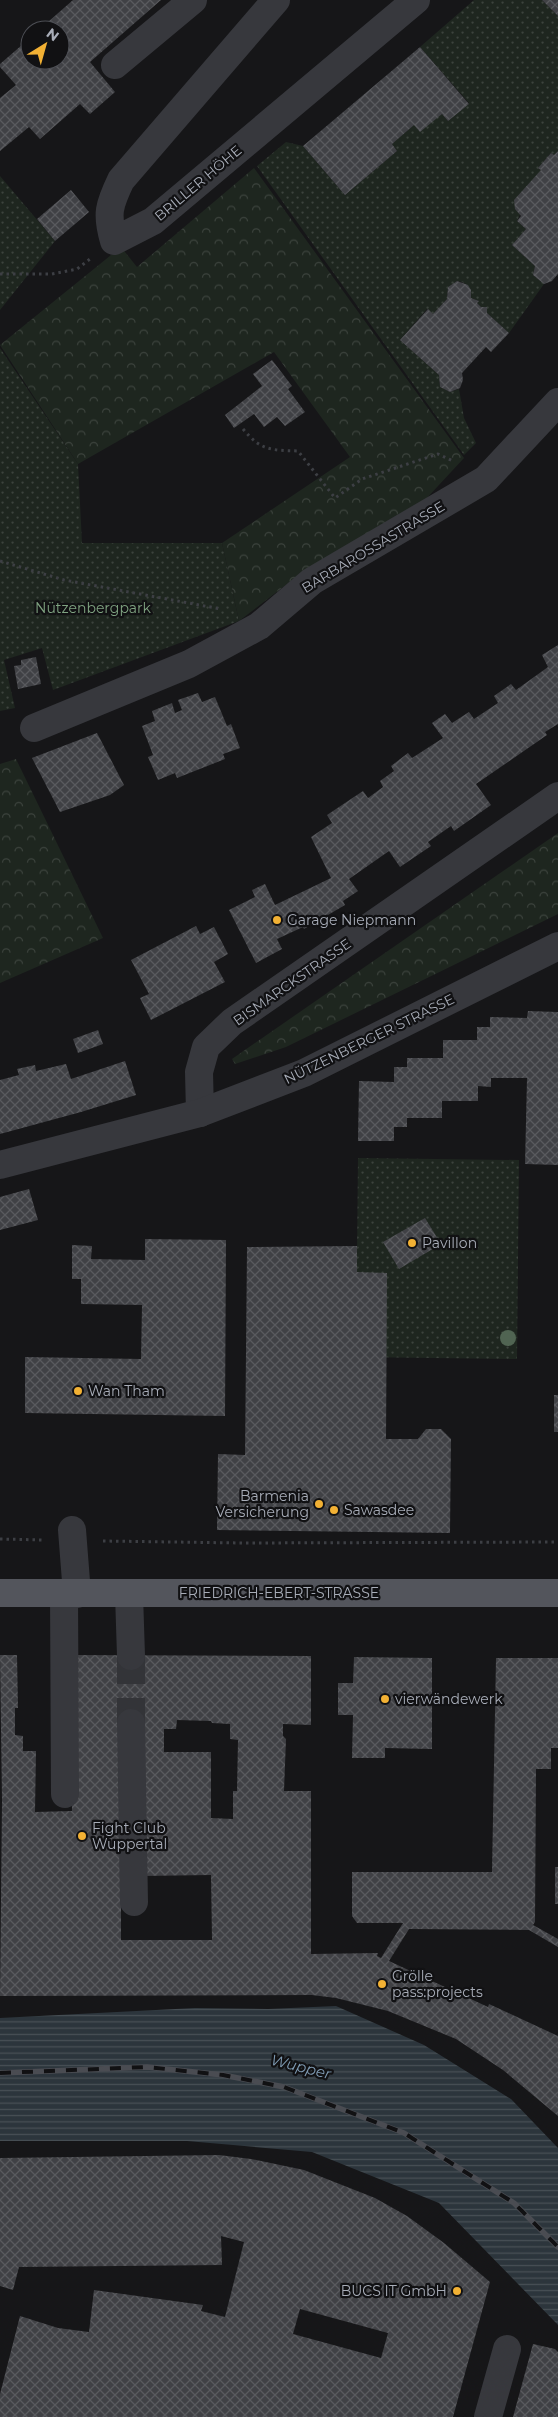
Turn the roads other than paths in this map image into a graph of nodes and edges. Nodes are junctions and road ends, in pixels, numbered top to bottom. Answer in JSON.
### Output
{"nodes":[{"id":1,"x":193,"y":0,"type":"edge"},
{"id":2,"x":276,"y":0,"type":"edge"},
{"id":3,"x":416,"y":0,"type":"edge"},
{"id":4,"x":115,"y":65,"type":"dead end"},
{"id":5,"x":558,"y":402,"type":"edge"},
{"id":6,"x":34,"y":728,"type":"dead end"},
{"id":7,"x":558,"y":796,"type":"edge"},
{"id":8,"x":558,"y":946,"type":"edge"},
{"id":9,"x":200,"y":1113,"type":"junction"},
{"id":10,"x":0,"y":1166,"type":"edge"},
{"id":11,"x":73,"y":1535,"type":"road end"},
{"id":12,"x":0,"y":1593,"type":"edge"},
{"id":13,"x":71,"y":1593,"type":"junction"},
{"id":14,"x":558,"y":1593,"type":"edge"},
{"id":15,"x":129,"y":1594,"type":"junction"},
{"id":16,"x":131,"y":1656,"type":"tunnel mouth"},
{"id":17,"x":131,"y":1723,"type":"tunnel mouth"},
{"id":18,"x":65,"y":1794,"type":"dead end"},
{"id":19,"x":134,"y":1902,"type":"dead end"},
{"id":20,"x":507,"y":2349,"type":"dead end"},
{"id":21,"x":488,"y":2417,"type":"edge"}],
"edges":[{"from":1,"to":4,"type":"street"},
{"from":2,"to":3,"type":"street","name":"BRILLER HÖHE"},
{"from":5,"to":6,"type":"street","name":"BARBAROSSASTRASSE"},
{"from":7,"to":9,"type":"street","name":"BISMARCKSTRASSE"},
{"from":8,"to":9,"type":"street","name":"NÜTZENBERGER STRASSE"},
{"from":9,"to":10,"type":"street","name":"NÜTZENBERGER STRASSE"},
{"from":11,"to":13,"type":"street"},
{"from":12,"to":13,"type":"main road","name":"FRIEDRICH-EBERT-STRASSE"},
{"from":13,"to":15,"type":"main road","name":"FRIEDRICH-EBERT-STRASSE"},
{"from":13,"to":18,"type":"street"},
{"from":14,"to":15,"type":"main road","name":"FRIEDRICH-EBERT-STRASSE"},
{"from":15,"to":16,"type":"street"},
{"from":17,"to":19,"type":"street"},
{"from":20,"to":21,"type":"street"}]}
